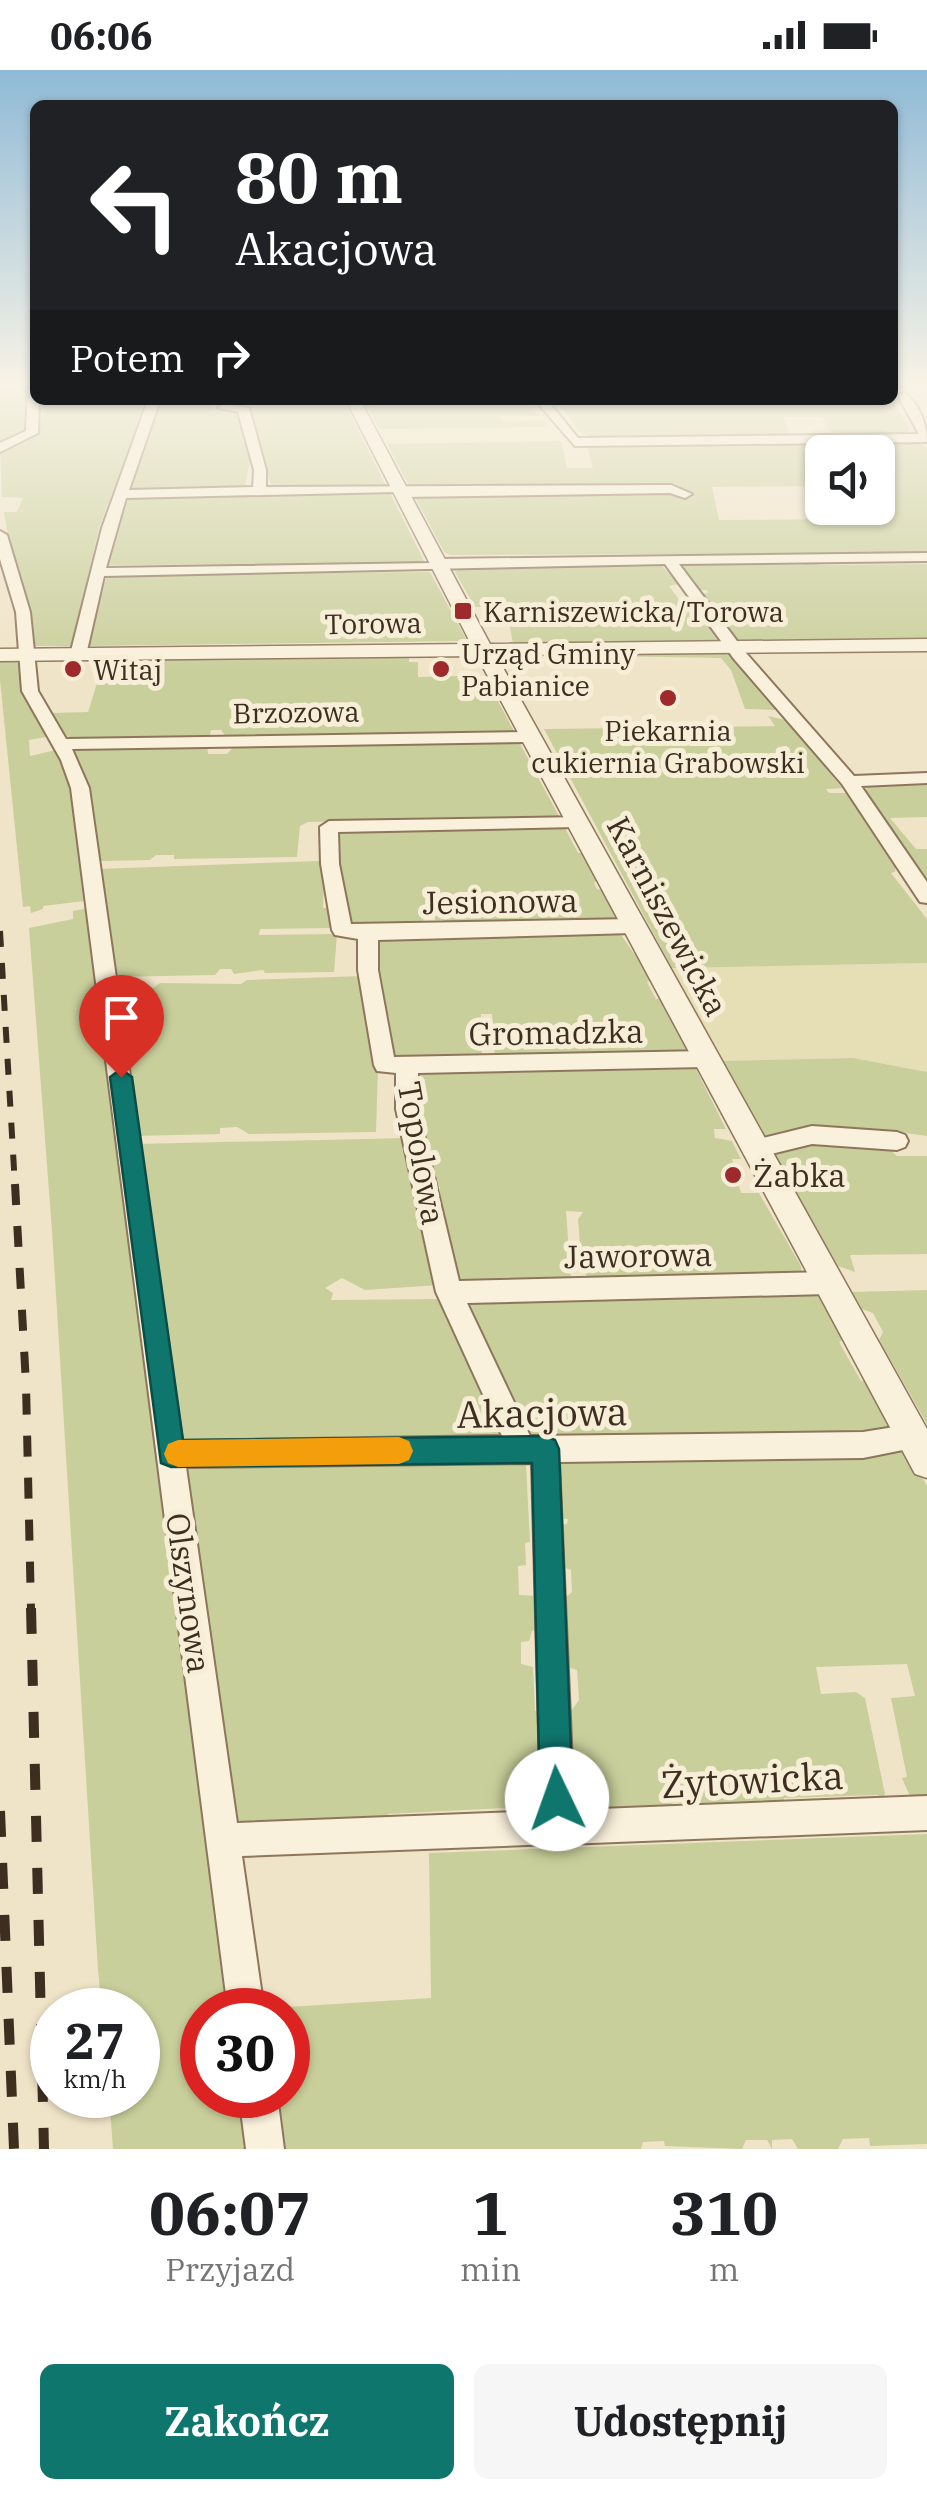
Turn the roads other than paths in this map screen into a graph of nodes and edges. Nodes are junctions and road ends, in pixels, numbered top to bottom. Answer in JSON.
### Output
{"nodes":[{"id":1,"x":126,"y":481,"type":"edge"},
{"id":2,"x":259,"y":481,"type":"edge"},
{"id":3,"x":396,"y":481,"type":"edge"},
{"id":4,"x":259,"y":491,"type":"junction"},
{"id":5,"x":401,"y":491,"type":"junction"},
{"id":6,"x":121,"y":494,"type":"junction"},
{"id":7,"x":685,"y":494,"type":"dead end"},
{"id":8,"x":0,"y":536,"type":"edge"},
{"id":9,"x":927,"y":556,"type":"edge"},
{"id":10,"x":668,"y":560,"type":"junction"},
{"id":11,"x":440,"y":565,"type":"junction"},
{"id":12,"x":100,"y":572,"type":"junction"},
{"id":13,"x":927,"y":645,"type":"edge"},
{"id":14,"x":734,"y":648,"type":"junction"},
{"id":15,"x":484,"y":652,"type":"junction"},
{"id":16,"x":78,"y":654,"type":"junction"},
{"id":17,"x":0,"y":655,"type":"edge"},
{"id":18,"x":26,"y":655,"type":"junction"},
{"id":19,"x":530,"y":737,"type":"junction"},
{"id":20,"x":62,"y":744,"type":"junction"},
{"id":21,"x":927,"y":778,"type":"edge"},
{"id":22,"x":849,"y":781,"type":"junction"},
{"id":23,"x":576,"y":821,"type":"junction"},
{"id":24,"x":927,"y":897,"type":"edge"},
{"id":25,"x":633,"y":926,"type":"junction"},
{"id":26,"x":368,"y":934,"type":"junction"},
{"id":27,"x":705,"y":1059,"type":"junction"},
{"id":28,"x":407,"y":1067,"type":"junction"},
{"id":29,"x":896,"y":1141,"type":"dead end"},
{"id":30,"x":755,"y":1150,"type":"junction"},
{"id":31,"x":828,"y":1283,"type":"junction"},
{"id":32,"x":449,"y":1292,"type":"junction"},
{"id":33,"x":533,"y":1449,"type":"junction"},
{"id":34,"x":920,"y":1449,"type":"edge"},
{"id":35,"x":171,"y":1454,"type":"junction"},
{"id":36,"x":927,"y":1813,"type":"edge"},
{"id":37,"x":558,"y":1830,"type":"junction"},
{"id":38,"x":222,"y":1840,"type":"junction"},
{"id":39,"x":243,"y":1988,"type":"edge"},
{"id":40,"x":261,"y":2118,"type":"edge"},
{"id":41,"x":265,"y":2149,"type":"edge"}],
"edges":[{"from":1,"to":6,"type":"street"},
{"from":2,"to":4,"type":"street"},
{"from":3,"to":5,"type":"street","name":"Karniszewicka"},
{"from":4,"to":5,"type":"street"},
{"from":4,"to":6,"type":"street"},
{"from":5,"to":7,"type":"street"},
{"from":5,"to":11,"type":"street","name":"Karniszewicka"},
{"from":6,"to":12,"type":"street"},
{"from":8,"to":18,"type":"street","name":"Olszynowa"},
{"from":9,"to":10,"type":"street"},
{"from":10,"to":11,"type":"street"},
{"from":10,"to":14,"type":"street"},
{"from":11,"to":12,"type":"street"},
{"from":11,"to":15,"type":"street","name":"Karniszewicka"},
{"from":12,"to":16,"type":"street"},
{"from":13,"to":14,"type":"street","name":"Torowa"},
{"from":14,"to":15,"type":"street","name":"Torowa"},
{"from":14,"to":22,"type":"street"},
{"from":15,"to":16,"type":"street","name":"Torowa"},
{"from":15,"to":19,"type":"street","name":"Karniszewicka"},
{"from":16,"to":18,"type":"street","name":"Torowa"},
{"from":17,"to":18,"type":"street","name":"Torowa"},
{"from":18,"to":20,"type":"street","name":"Olszynowa"},
{"from":19,"to":20,"type":"street","name":"Brzozowa"},
{"from":19,"to":23,"type":"street","name":"Karniszewicka"},
{"from":20,"to":35,"type":"street","name":"Olszynowa"},
{"from":21,"to":22,"type":"street"},
{"from":22,"to":24,"type":"street"},
{"from":23,"to":25,"type":"street","name":"Karniszewicka"},
{"from":23,"to":26,"type":"street"},
{"from":25,"to":26,"type":"street","name":"Jesionowa"},
{"from":25,"to":27,"type":"street","name":"Karniszewicka"},
{"from":26,"to":28,"type":"street","name":"Topolowa"},
{"from":27,"to":28,"type":"street","name":"Gromadzka"},
{"from":27,"to":30,"type":"street","name":"Karniszewicka"},
{"from":28,"to":32,"type":"street","name":"Topolowa"},
{"from":29,"to":30,"type":"street"},
{"from":30,"to":31,"type":"street","name":"Karniszewicka"},
{"from":31,"to":32,"type":"street","name":"Jaworowa"},
{"from":31,"to":34,"type":"street","name":"Karniszewicka"},
{"from":32,"to":33,"type":"street","name":"Topolowa"},
{"from":33,"to":34,"type":"street","name":"Akacjowa"},
{"from":33,"to":35,"type":"street","name":"Akacjowa"},
{"from":33,"to":37,"type":"street","name":"Topolowa"},
{"from":35,"to":38,"type":"street","name":"Olszynowa"},
{"from":36,"to":37,"type":"street","name":"Żytowicka"},
{"from":37,"to":38,"type":"street","name":"Żytowicka"},
{"from":38,"to":39,"type":"street","name":"Olszynowa"},
{"from":40,"to":41,"type":"street"}]}
